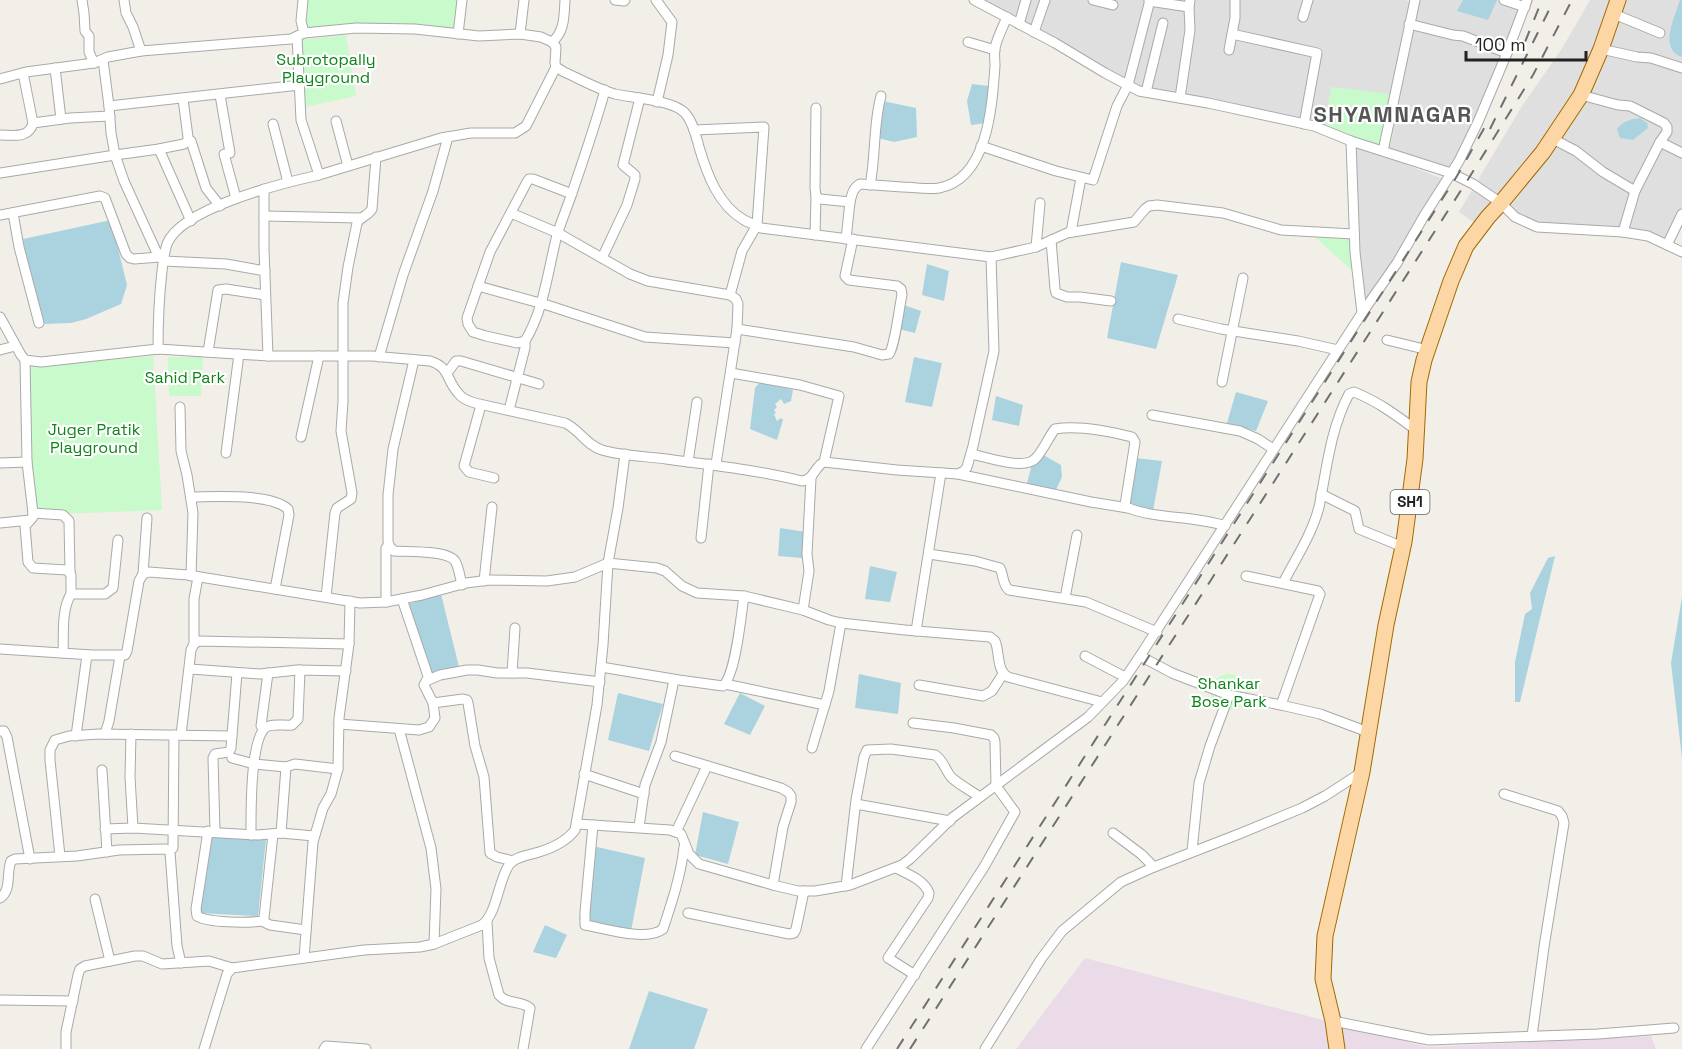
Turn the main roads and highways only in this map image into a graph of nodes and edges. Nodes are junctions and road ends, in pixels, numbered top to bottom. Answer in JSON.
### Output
{"nodes":[{"id":1,"x":1616,"y":7,"type":"edge"},
{"id":2,"x":1337,"y":1049,"type":"edge"}],
"edges":[{"from":1,"to":2,"type":"main road","number":"SH1"}]}
